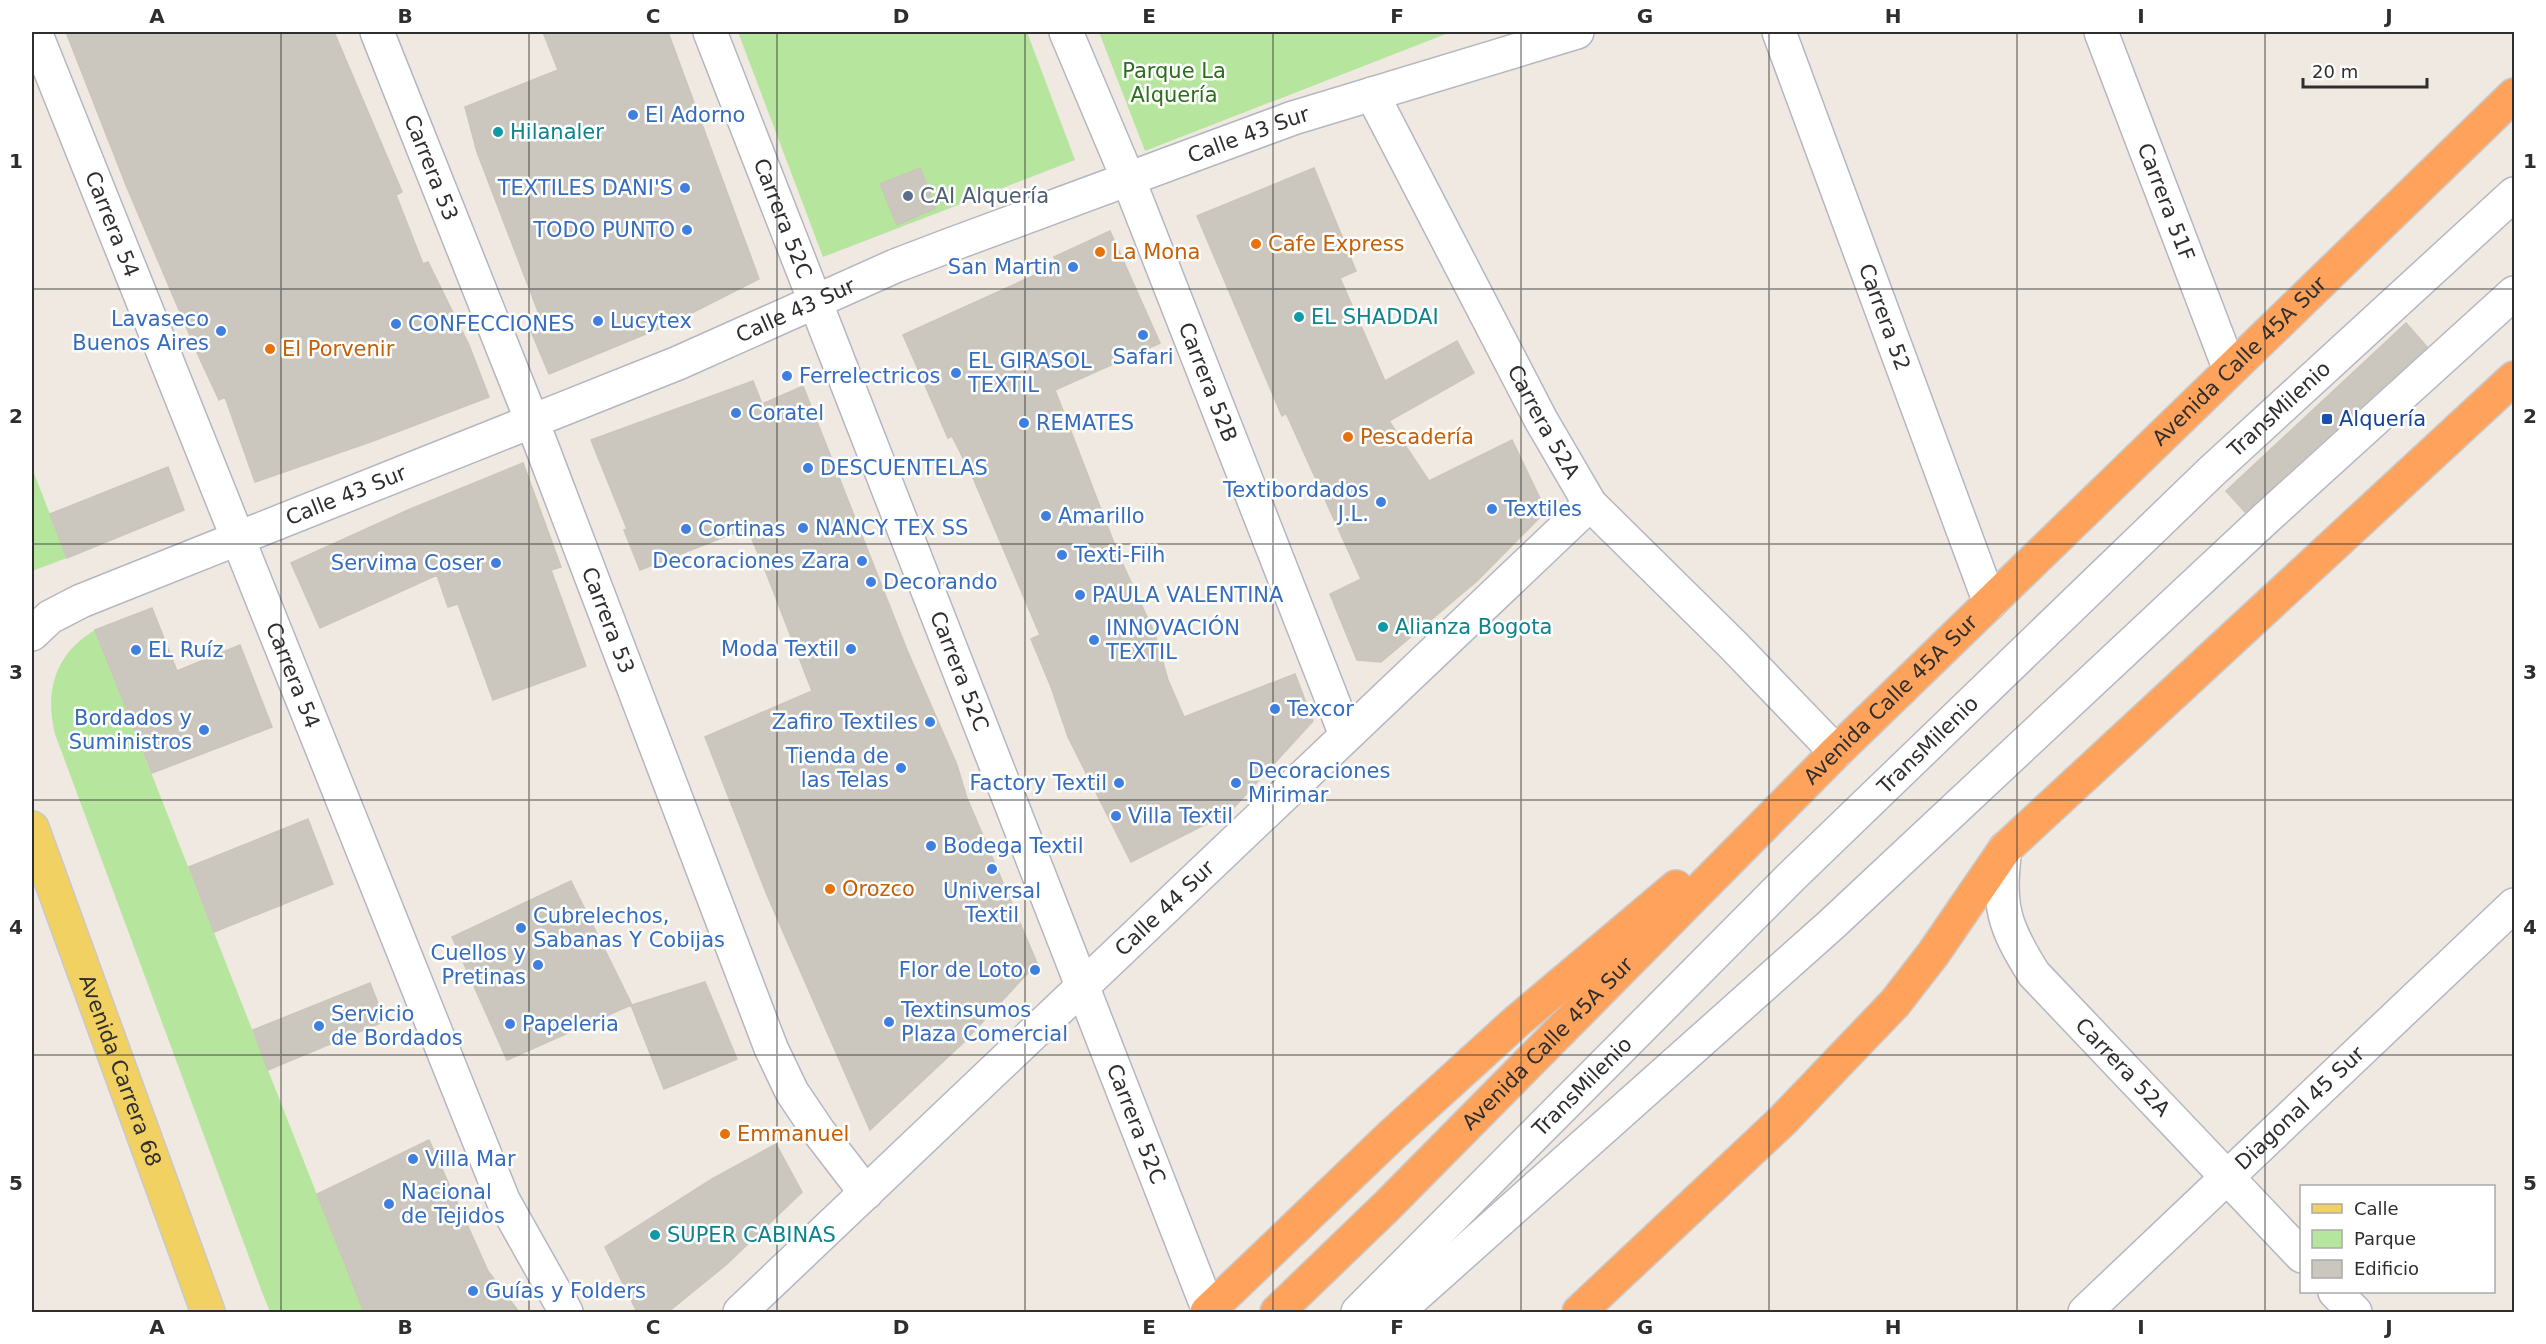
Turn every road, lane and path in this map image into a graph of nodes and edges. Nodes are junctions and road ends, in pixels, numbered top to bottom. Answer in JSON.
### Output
{"nodes":[{"id":1,"x":35,"y":32,"type":"edge"},
{"id":2,"x":377,"y":32,"type":"edge"},
{"id":3,"x":710,"y":32,"type":"edge"},
{"id":4,"x":1066,"y":32,"type":"edge"},
{"id":5,"x":1577,"y":32,"type":"edge"},
{"id":6,"x":1779,"y":32,"type":"edge"},
{"id":7,"x":2101,"y":32,"type":"edge"},
{"id":8,"x":1372,"y":94,"type":"junction"},
{"id":9,"x":2514,"y":95,"type":"edge"},
{"id":10,"x":1130,"y":181,"type":"junction"},
{"id":11,"x":2514,"y":194,"type":"edge"},
{"id":12,"x":2514,"y":293,"type":"edge"},
{"id":13,"x":815,"y":303,"type":"junction"},
{"id":14,"x":2230,"y":370,"type":"junction"},
{"id":15,"x":2514,"y":378,"type":"edge"},
{"id":16,"x":532,"y":421,"type":"junction"},
{"id":17,"x":1590,"y":504,"type":"junction"},
{"id":18,"x":238,"y":537,"type":"junction"},
{"id":19,"x":1990,"y":603,"type":"junction"},
{"id":20,"x":32,"y":634,"type":"edge"},
{"id":21,"x":1346,"y":735,"type":"junction"},
{"id":22,"x":1836,"y":752,"type":"junction"},
{"id":23,"x":32,"y":828,"type":"edge"},
{"id":24,"x":2005,"y":849,"type":"junction"},
{"id":25,"x":2514,"y":905,"type":"edge"},
{"id":26,"x":1083,"y":986,"type":"junction"},
{"id":27,"x":2227,"y":1177,"type":"junction"},
{"id":28,"x":866,"y":1193,"type":"junction"},
{"id":29,"x":2300,"y":1255,"type":"edge"},
{"id":30,"x":2336,"y":1293,"type":"edge"},
{"id":31,"x":208,"y":1312,"type":"edge"},
{"id":32,"x":566,"y":1312,"type":"edge"},
{"id":33,"x":740,"y":1312,"type":"edge"},
{"id":34,"x":1208,"y":1312,"type":"edge"},
{"id":35,"x":1277,"y":1312,"type":"edge"},
{"id":36,"x":1358,"y":1312,"type":"edge"},
{"id":37,"x":1397,"y":1312,"type":"edge"},
{"id":38,"x":1580,"y":1312,"type":"edge"},
{"id":39,"x":2085,"y":1312,"type":"edge"},
{"id":40,"x":2355,"y":1312,"type":"edge"}],
"edges":[{"from":1,"to":18,"type":"street","name":"Carrera 54"},
{"from":2,"to":16,"type":"street","name":"Carrera 53"},
{"from":3,"to":13,"type":"street","name":"Carrera 52C"},
{"from":4,"to":10,"type":"street","name":"Carrera 52B"},
{"from":5,"to":8,"type":"street","name":"Calle 43 Sur"},
{"from":6,"to":19,"type":"street","name":"Carrera 52"},
{"from":7,"to":14,"type":"street","name":"Carrera 51F"},
{"from":8,"to":10,"type":"street","name":"Calle 43 Sur"},
{"from":8,"to":17,"type":"street","name":"Carrera 52A"},
{"from":9,"to":14,"type":"highway","name":"Avenida Calle 45A Sur"},
{"from":10,"to":13,"type":"street","name":"Calle 43 Sur"},
{"from":10,"to":21,"type":"street","name":"Carrera 52B"},
{"from":11,"to":36,"type":"street","name":"TransMilenio"},
{"from":12,"to":37,"type":"street","name":"TransMilenio"},
{"from":13,"to":16,"type":"street","name":"Calle 43 Sur"},
{"from":13,"to":26,"type":"street","name":"Carrera 52C"},
{"from":14,"to":19,"type":"highway","name":"Avenida Calle 45A Sur"},
{"from":15,"to":24,"type":"highway"},
{"from":16,"to":18,"type":"street","name":"Calle 43 Sur"},
{"from":16,"to":28,"type":"street","name":"Carrera 53"},
{"from":17,"to":21,"type":"street","name":"Calle 44 Sur"},
{"from":17,"to":22,"type":"street","name":"Carrera 52A"},
{"from":18,"to":20,"type":"street","name":"Calle 43 Sur"},
{"from":18,"to":32,"type":"street","name":"Carrera 54"},
{"from":19,"to":22,"type":"highway","name":"Avenida Calle 45A Sur"},
{"from":21,"to":26,"type":"street","name":"Calle 44 Sur"},
{"from":22,"to":34,"type":"highway"},
{"from":22,"to":35,"type":"highway","name":"Avenida Calle 45A Sur"},
{"from":23,"to":31,"type":"main road","name":"Avenida Carrera 68"},
{"from":24,"to":27,"type":"street","name":"Carrera 52A"},
{"from":24,"to":38,"type":"highway"},
{"from":25,"to":27,"type":"street","name":"Diagonal 45 Sur"},
{"from":26,"to":28,"type":"street","name":"Calle 44 Sur"},
{"from":26,"to":34,"type":"street","name":"Carrera 52C"},
{"from":27,"to":29,"type":"street","name":"Carrera 52A"},
{"from":27,"to":39,"type":"street","name":"Diagonal 45 Sur"},
{"from":28,"to":33,"type":"street","name":"Calle 44 Sur"},
{"from":30,"to":40,"type":"street"}]}
